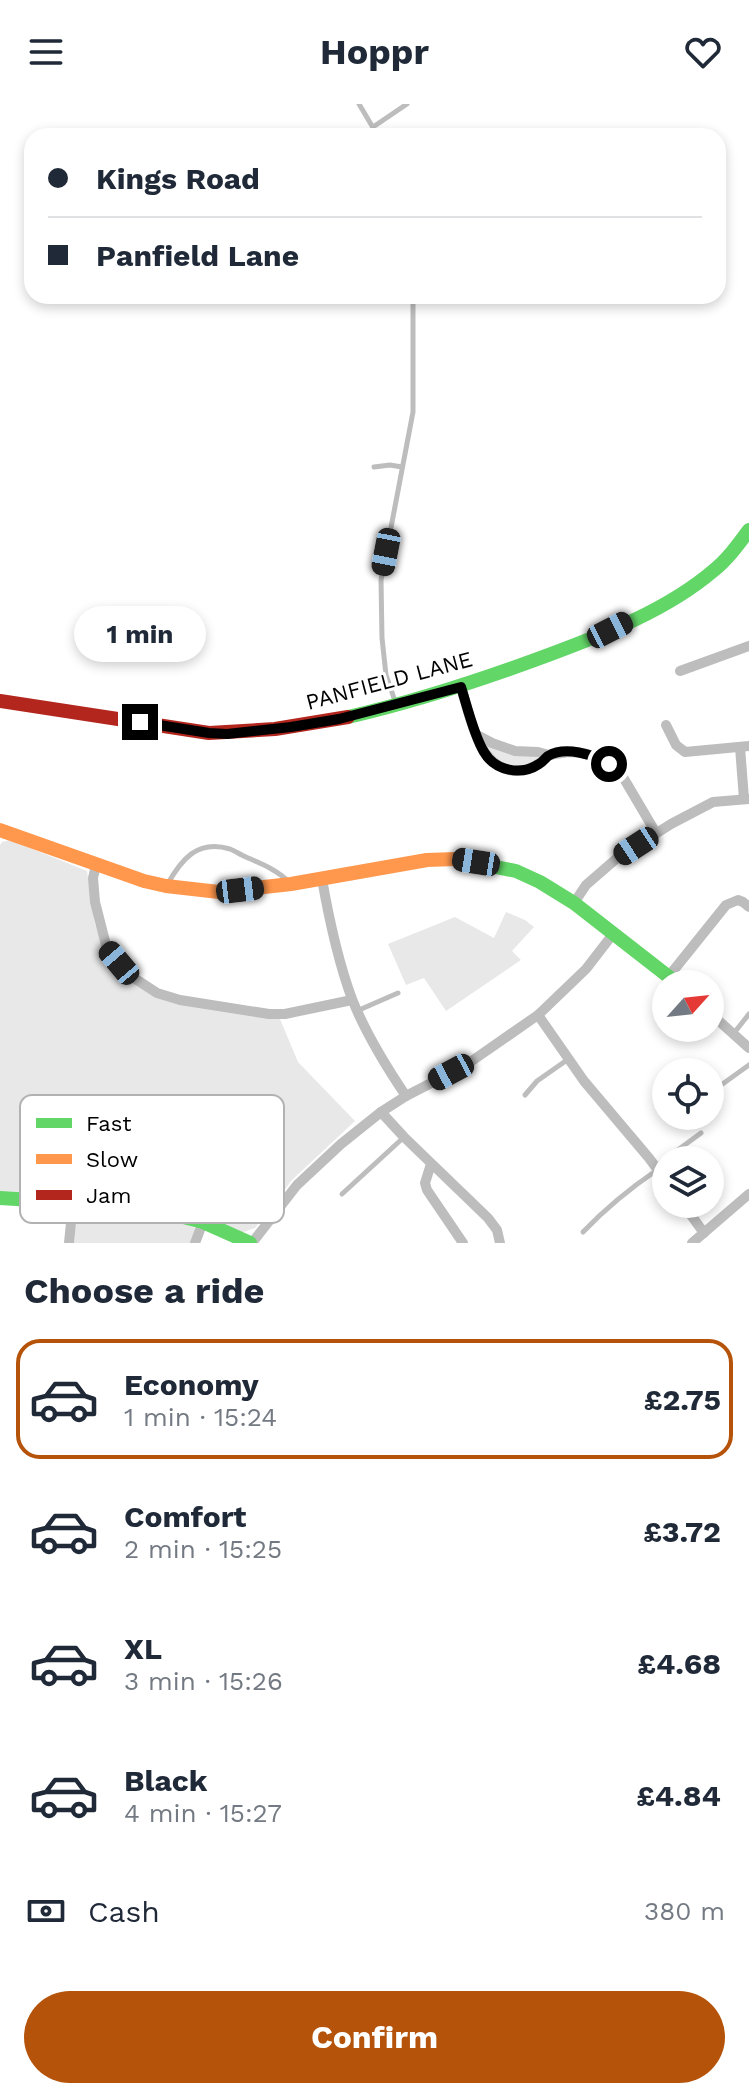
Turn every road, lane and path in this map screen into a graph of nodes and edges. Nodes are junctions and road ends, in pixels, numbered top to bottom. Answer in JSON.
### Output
{"nodes":[{"id":1,"x":359,"y":104,"type":"edge"},
{"id":2,"x":407,"y":104,"type":"edge"},
{"id":3,"x":373,"y":127,"type":"joint"},
{"id":4,"x":413,"y":304,"type":"edge"},
{"id":5,"x":374,"y":467,"type":"dead end"},
{"id":6,"x":402,"y":467,"type":"junction"},
{"id":7,"x":749,"y":530,"type":"edge"},
{"id":8,"x":749,"y":646,"type":"edge"},
{"id":9,"x":680,"y":671,"type":"dead end"},
{"id":10,"x":461,"y":687,"type":"junction"},
{"id":11,"x":0,"y":701,"type":"edge"},
{"id":12,"x":396,"y":704,"type":"junction"},
{"id":13,"x":666,"y":725,"type":"dead end"},
{"id":14,"x":477,"y":735,"type":"junction"},
{"id":15,"x":744,"y":746,"type":"edge"},
{"id":16,"x":549,"y":755,"type":"junction"},
{"id":17,"x":746,"y":799,"type":"edge"},
{"id":18,"x":0,"y":830,"type":"edge"},
{"id":19,"x":656,"y":833,"type":"junction"},
{"id":20,"x":96,"y":865,"type":"junction"},
{"id":21,"x":322,"y":879,"type":"junction"},
{"id":22,"x":291,"y":884,"type":"junction"},
{"id":23,"x":166,"y":886,"type":"junction"},
{"id":24,"x":574,"y":903,"type":"junction"},
{"id":25,"x":749,"y":907,"type":"edge"},
{"id":26,"x":613,"y":934,"type":"junction"},
{"id":27,"x":660,"y":970,"type":"edge"},
{"id":28,"x":680,"y":970,"type":"edge"},
{"id":29,"x":398,"y":993,"type":"dead end"},
{"id":30,"x":352,"y":1000,"type":"junction"},
{"id":31,"x":358,"y":1011,"type":"junction"},
{"id":32,"x":749,"y":1014,"type":"edge"},
{"id":33,"x":538,"y":1015,"type":"junction"},
{"id":34,"x":724,"y":1026,"type":"edge"},
{"id":35,"x":733,"y":1034,"type":"junction"},
{"id":36,"x":749,"y":1048,"type":"edge"},
{"id":37,"x":568,"y":1060,"type":"junction"},
{"id":38,"x":749,"y":1065,"type":"edge"},
{"id":39,"x":724,"y":1083,"type":"edge"},
{"id":40,"x":525,"y":1095,"type":"dead end"},
{"id":41,"x":406,"y":1096,"type":"junction"},
{"id":42,"x":381,"y":1112,"type":"junction"},
{"id":43,"x":701,"y":1133,"type":"dead end"},
{"id":44,"x":404,"y":1137,"type":"junction"},
{"id":45,"x":684,"y":1146,"type":"edge"},
{"id":46,"x":652,"y":1163,"type":"edge"},
{"id":47,"x":431,"y":1164,"type":"junction"},
{"id":48,"x":652,"y":1171,"type":"edge"},
{"id":49,"x":342,"y":1194,"type":"dead end"},
{"id":50,"x":749,"y":1194,"type":"edge"},
{"id":51,"x":0,"y":1198,"type":"edge"},
{"id":52,"x":20,"y":1199,"type":"edge"},
{"id":53,"x":284,"y":1201,"type":"edge"},
{"id":54,"x":693,"y":1218,"type":"edge"},
{"id":55,"x":71,"y":1223,"type":"edge"},
{"id":56,"x":203,"y":1223,"type":"edge"},
{"id":57,"x":205,"y":1223,"type":"edge"},
{"id":58,"x":267,"y":1223,"type":"edge"},
{"id":59,"x":583,"y":1232,"type":"dead end"},
{"id":60,"x":704,"y":1233,"type":"junction"},
{"id":61,"x":69,"y":1243,"type":"edge"},
{"id":62,"x":195,"y":1243,"type":"edge"},
{"id":63,"x":251,"y":1243,"type":"edge"},
{"id":64,"x":463,"y":1243,"type":"edge"},
{"id":65,"x":500,"y":1243,"type":"edge"},
{"id":66,"x":692,"y":1243,"type":"edge"}],
"edges":[{"from":1,"to":3,"type":"lane"},
{"from":2,"to":3,"type":"lane"},
{"from":4,"to":6,"type":"lane"},
{"from":5,"to":6,"type":"lane"},
{"from":6,"to":12,"type":"lane"},
{"from":7,"to":10,"type":"street","name":"PANFIELD LANE"},
{"from":8,"to":9,"type":"street"},
{"from":10,"to":12,"type":"street","name":"PANFIELD LANE"},
{"from":10,"to":14,"type":"street"},
{"from":11,"to":12,"type":"street","name":"PANFIELD LANE"},
{"from":13,"to":15,"type":"street"},
{"from":14,"to":16,"type":"street"},
{"from":14,"to":16,"type":"street"},
{"from":15,"to":17,"type":"street"},
{"from":16,"to":19,"type":"street"},
{"from":17,"to":19,"type":"street"},
{"from":18,"to":20,"type":"street"},
{"from":19,"to":24,"type":"street"},
{"from":20,"to":23,"type":"street"},
{"from":20,"to":30,"type":"street"},
{"from":21,"to":22,"type":"street"},
{"from":21,"to":24,"type":"street"},
{"from":21,"to":30,"type":"street"},
{"from":22,"to":23,"type":"street"},
{"from":22,"to":23,"type":"lane"},
{"from":24,"to":26,"type":"street"},
{"from":25,"to":28,"type":"street"},
{"from":26,"to":27,"type":"street"},
{"from":26,"to":33,"type":"street"},
{"from":29,"to":31,"type":"lane"},
{"from":30,"to":31,"type":"street"},
{"from":31,"to":41,"type":"street"},
{"from":32,"to":35,"type":"lane"},
{"from":33,"to":37,"type":"street"},
{"from":33,"to":41,"type":"street"},
{"from":34,"to":35,"type":"street"},
{"from":35,"to":36,"type":"street"},
{"from":37,"to":40,"type":"lane"},
{"from":37,"to":46,"type":"street"},
{"from":38,"to":39,"type":"lane"},
{"from":41,"to":42,"type":"street"},
{"from":42,"to":44,"type":"street"},
{"from":42,"to":53,"type":"street"},
{"from":43,"to":45,"type":"lane"},
{"from":44,"to":47,"type":"street"},
{"from":44,"to":49,"type":"lane"},
{"from":47,"to":64,"type":"street"},
{"from":47,"to":65,"type":"street"},
{"from":48,"to":59,"type":"lane"},
{"from":50,"to":60,"type":"street"},
{"from":51,"to":52,"type":"street"},
{"from":54,"to":60,"type":"street"},
{"from":55,"to":61,"type":"street"},
{"from":56,"to":62,"type":"street"},
{"from":57,"to":63,"type":"street"},
{"from":58,"to":63,"type":"street"},
{"from":60,"to":66,"type":"street"}]}
